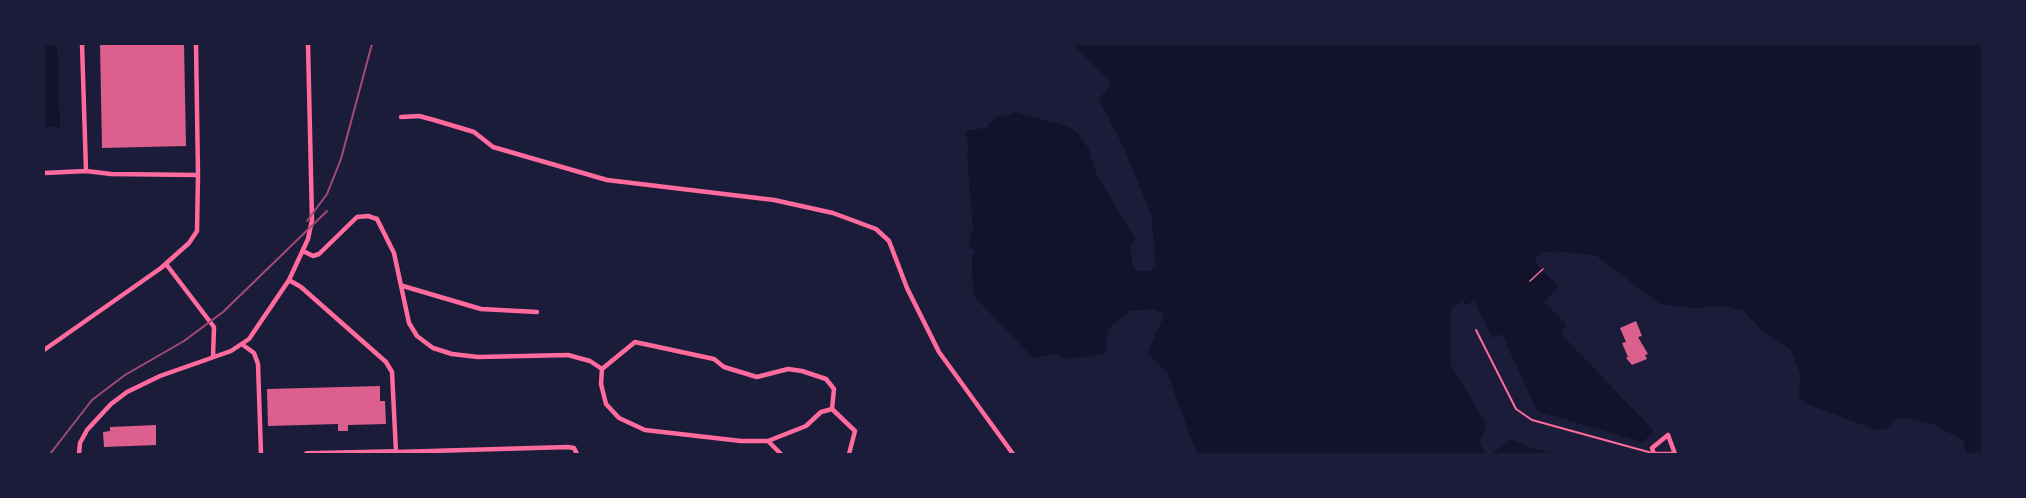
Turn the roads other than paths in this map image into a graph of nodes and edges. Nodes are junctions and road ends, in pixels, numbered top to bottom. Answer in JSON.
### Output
{"nodes":[{"id":1,"x":82,"y":44,"type":"edge"},
{"id":2,"x":196,"y":44,"type":"edge"},
{"id":3,"x":308,"y":44,"type":"edge"},
{"id":4,"x":401,"y":117,"type":"dead end"},
{"id":5,"x":86,"y":171,"type":"junction"},
{"id":6,"x":44,"y":173,"type":"edge"},
{"id":7,"x":198,"y":175,"type":"junction"},
{"id":8,"x":303,"y":251,"type":"junction"},
{"id":9,"x":166,"y":264,"type":"junction"},
{"id":10,"x":289,"y":279,"type":"junction"},
{"id":11,"x":403,"y":286,"type":"junction"},
{"id":12,"x":537,"y":312,"type":"dead end"},
{"id":13,"x":1476,"y":330,"type":"dead end"},
{"id":14,"x":243,"y":345,"type":"junction"},
{"id":15,"x":44,"y":350,"type":"edge"},
{"id":16,"x":213,"y":357,"type":"junction"},
{"id":17,"x":602,"y":369,"type":"junction"},
{"id":18,"x":832,"y":409,"type":"junction"},
{"id":19,"x":768,"y":441,"type":"junction"},
{"id":20,"x":396,"y":453,"type":"edge"},
{"id":21,"x":79,"y":454,"type":"edge"},
{"id":22,"x":261,"y":454,"type":"edge"},
{"id":23,"x":307,"y":454,"type":"edge"},
{"id":24,"x":577,"y":454,"type":"edge"},
{"id":25,"x":781,"y":454,"type":"edge"},
{"id":26,"x":849,"y":454,"type":"edge"},
{"id":27,"x":1013,"y":454,"type":"edge"},
{"id":28,"x":1654,"y":454,"type":"edge"},
{"id":29,"x":1675,"y":454,"type":"edge"}],
"edges":[{"from":1,"to":5,"type":"street"},
{"from":2,"to":7,"type":"street"},
{"from":3,"to":8,"type":"street"},
{"from":4,"to":27,"type":"street"},
{"from":5,"to":6,"type":"street"},
{"from":5,"to":7,"type":"street"},
{"from":7,"to":9,"type":"street"},
{"from":8,"to":10,"type":"street"},
{"from":8,"to":11,"type":"street"},
{"from":9,"to":15,"type":"street"},
{"from":9,"to":16,"type":"street"},
{"from":10,"to":14,"type":"street"},
{"from":10,"to":20,"type":"street"},
{"from":11,"to":12,"type":"street"},
{"from":11,"to":17,"type":"street"},
{"from":13,"to":28,"type":"lane"},
{"from":14,"to":16,"type":"street"},
{"from":14,"to":22,"type":"street"},
{"from":16,"to":21,"type":"street"},
{"from":17,"to":18,"type":"street"},
{"from":17,"to":19,"type":"street"},
{"from":18,"to":19,"type":"street"},
{"from":18,"to":26,"type":"street"},
{"from":19,"to":25,"type":"street"},
{"from":20,"to":23,"type":"main road"},
{"from":20,"to":24,"type":"street"},
{"from":28,"to":29,"type":"street"},
{"from":28,"to":29,"type":"street"}]}
